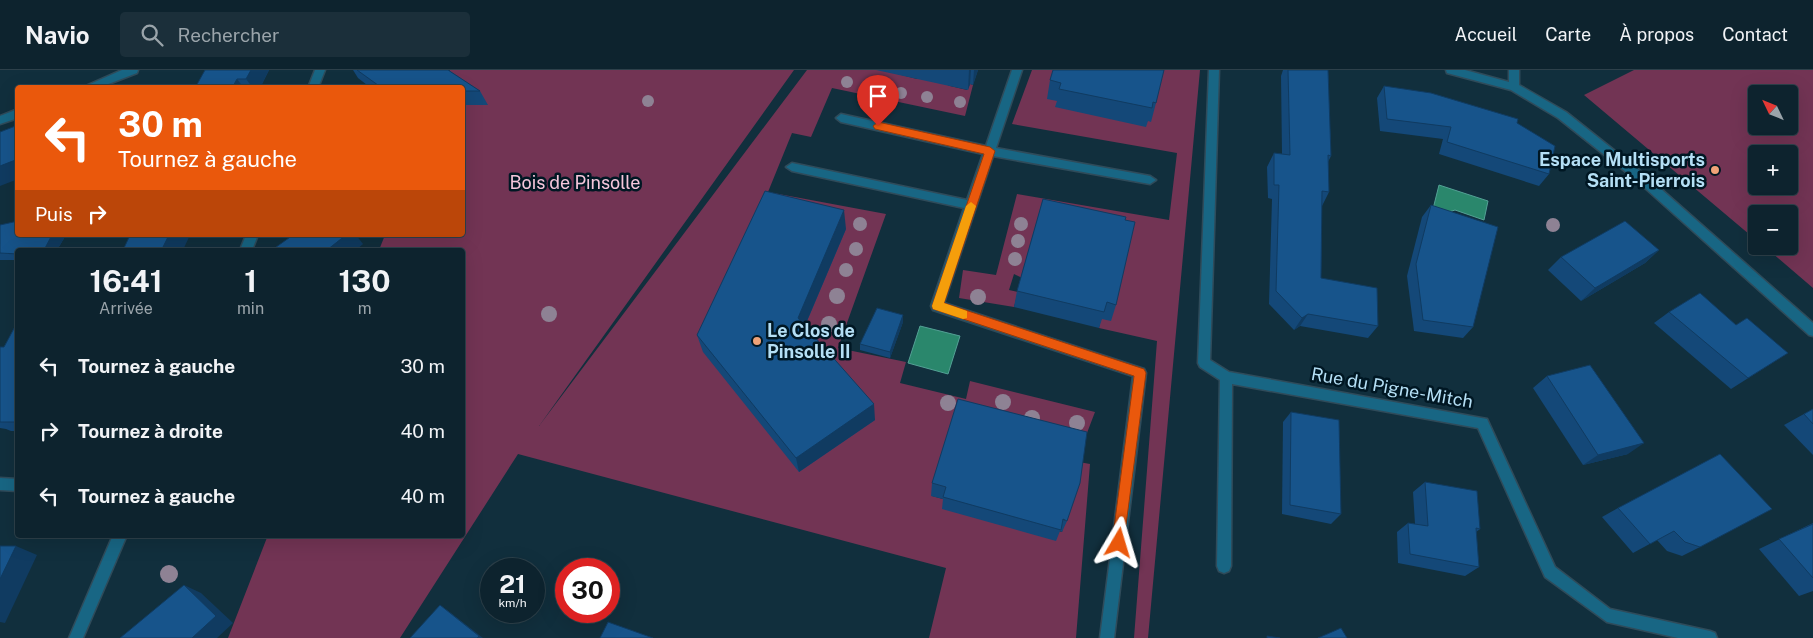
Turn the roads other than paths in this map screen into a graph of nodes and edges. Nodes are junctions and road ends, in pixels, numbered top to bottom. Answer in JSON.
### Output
{"nodes":[{"id":1,"x":133,"y":70,"type":"edge"},
{"id":2,"x":320,"y":70,"type":"edge"},
{"id":3,"x":1017,"y":70,"type":"edge"},
{"id":4,"x":1214,"y":70,"type":"edge"},
{"id":5,"x":1451,"y":70,"type":"edge"},
{"id":6,"x":1514,"y":70,"type":"edge"},
{"id":7,"x":94,"y":85,"type":"edge"},
{"id":8,"x":314,"y":85,"type":"edge"},
{"id":9,"x":1514,"y":87,"type":"junction"},
{"id":10,"x":15,"y":114,"type":"edge"},
{"id":11,"x":841,"y":118,"type":"dead end"},
{"id":12,"x":0,"y":120,"type":"edge"},
{"id":13,"x":990,"y":151,"type":"junction"},
{"id":14,"x":792,"y":167,"type":"dead end"},
{"id":15,"x":1150,"y":180,"type":"dead end"},
{"id":16,"x":971,"y":205,"type":"junction"},
{"id":17,"x":1813,"y":330,"type":"edge"},
{"id":18,"x":1226,"y":377,"type":"junction"},
{"id":19,"x":0,"y":484,"type":"edge"},
{"id":20,"x":15,"y":485,"type":"edge"},
{"id":21,"x":119,"y":538,"type":"edge"},
{"id":22,"x":1224,"y":566,"type":"dead end"},
{"id":23,"x":76,"y":638,"type":"edge"},
{"id":24,"x":1107,"y":638,"type":"edge"},
{"id":25,"x":1710,"y":638,"type":"edge"}],
"edges":[{"from":1,"to":7,"type":"street"},
{"from":2,"to":8,"type":"street"},
{"from":3,"to":13,"type":"street"},
{"from":4,"to":18,"type":"street","name":"Rue du Pigne-Mitch"},
{"from":5,"to":9,"type":"street"},
{"from":6,"to":9,"type":"street"},
{"from":9,"to":17,"type":"street"},
{"from":10,"to":12,"type":"street"},
{"from":11,"to":13,"type":"street"},
{"from":13,"to":15,"type":"street"},
{"from":13,"to":16,"type":"street"},
{"from":14,"to":16,"type":"street"},
{"from":16,"to":24,"type":"street"},
{"from":18,"to":22,"type":"street"},
{"from":18,"to":25,"type":"street","name":"Rue du Pigne-Mitch"},
{"from":19,"to":20,"type":"street"},
{"from":21,"to":23,"type":"street"}]}
